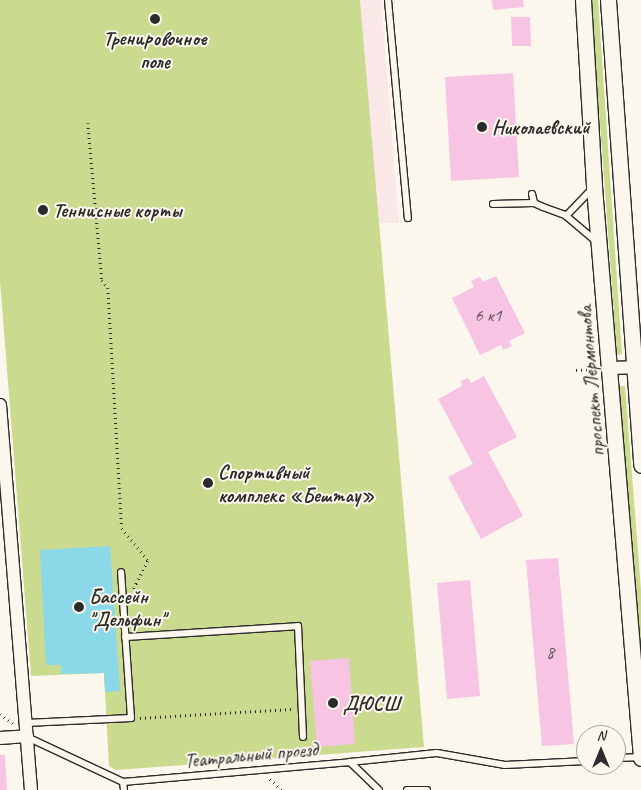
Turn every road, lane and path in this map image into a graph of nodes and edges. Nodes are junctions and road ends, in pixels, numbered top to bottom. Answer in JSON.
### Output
{"nodes":[{"id":1,"x":388,"y":0,"type":"edge"},
{"id":2,"x":584,"y":0,"type":"edge"},
{"id":3,"x":608,"y":0,"type":"edge"},
{"id":4,"x":88,"y":123,"type":"dead end"},
{"id":5,"x":594,"y":187,"type":"junction"},
{"id":6,"x":532,"y":194,"type":"dead end"},
{"id":7,"x":493,"y":204,"type":"dead end"},
{"id":8,"x":534,"y":204,"type":"junction"},
{"id":9,"x":566,"y":216,"type":"junction"},
{"id":10,"x":408,"y":218,"type":"dead end"},
{"id":11,"x":599,"y":244,"type":"junction"},
{"id":12,"x":637,"y":367,"type":"edge"},
{"id":13,"x":610,"y":368,"type":"junction"},
{"id":14,"x":576,"y":370,"type":"dead end"},
{"id":15,"x":0,"y":405,"type":"edge"},
{"id":16,"x":641,"y":465,"type":"edge"},
{"id":17,"x":121,"y":572,"type":"dead end"},
{"id":18,"x":123,"y":610,"type":"junction"},
{"id":19,"x":125,"y":637,"type":"junction"},
{"id":20,"x":302,"y":709,"type":"junction"},
{"id":21,"x":0,"y":714,"type":"edge"},
{"id":22,"x":131,"y":718,"type":"junction"},
{"id":23,"x":20,"y":723,"type":"junction"},
{"id":24,"x":640,"y":730,"type":"edge"},
{"id":25,"x":27,"y":736,"type":"junction"},
{"id":26,"x":303,"y":737,"type":"dead end"},
{"id":27,"x":0,"y":738,"type":"edge"},
{"id":28,"x":626,"y":758,"type":"edge"},
{"id":29,"x":641,"y":758,"type":"edge"},
{"id":30,"x":576,"y":761,"type":"edge"},
{"id":31,"x":350,"y":762,"type":"junction"},
{"id":32,"x":123,"y":782,"type":"junction"},
{"id":33,"x":31,"y":790,"type":"edge"},
{"id":34,"x":124,"y":790,"type":"edge"},
{"id":35,"x":379,"y":790,"type":"edge"},
{"id":36,"x":407,"y":790,"type":"edge"},
{"id":37,"x":427,"y":790,"type":"edge"}],
"edges":[{"from":1,"to":10,"type":"lane"},
{"from":2,"to":5,"type":"street","name":"проспект Лермонтова"},
{"from":3,"to":12,"type":"street"},
{"from":4,"to":18,"type":"path"},
{"from":5,"to":9,"type":"lane"},
{"from":5,"to":11,"type":"street","name":"проспект Лермонтова"},
{"from":6,"to":8,"type":"lane"},
{"from":7,"to":8,"type":"lane"},
{"from":8,"to":9,"type":"lane"},
{"from":9,"to":11,"type":"lane"},
{"from":11,"to":13,"type":"street","name":"проспект Лермонтова"},
{"from":12,"to":13,"type":"street"},
{"from":12,"to":16,"type":"street"},
{"from":13,"to":14,"type":"path"},
{"from":13,"to":24,"type":"street","name":"проспект Лермонтова"},
{"from":15,"to":23,"type":"street"},
{"from":17,"to":18,"type":"lane"},
{"from":18,"to":19,"type":"lane"},
{"from":19,"to":20,"type":"lane"},
{"from":19,"to":22,"type":"lane"},
{"from":20,"to":22,"type":"path"},
{"from":20,"to":26,"type":"lane"},
{"from":21,"to":23,"type":"path"},
{"from":22,"to":23,"type":"lane"},
{"from":23,"to":25,"type":"street"},
{"from":24,"to":29,"type":"street","name":"проспект Лермонтова"},
{"from":25,"to":27,"type":"street"},
{"from":25,"to":32,"type":"lane"},
{"from":25,"to":33,"type":"street"},
{"from":28,"to":29,"type":"lane"},
{"from":30,"to":31,"type":"lane","name":"Театральный проезд"},
{"from":31,"to":32,"type":"lane","name":"Театральный проезд"},
{"from":31,"to":35,"type":"lane"},
{"from":32,"to":34,"type":"lane"},
{"from":36,"to":37,"type":"lane"}]}
